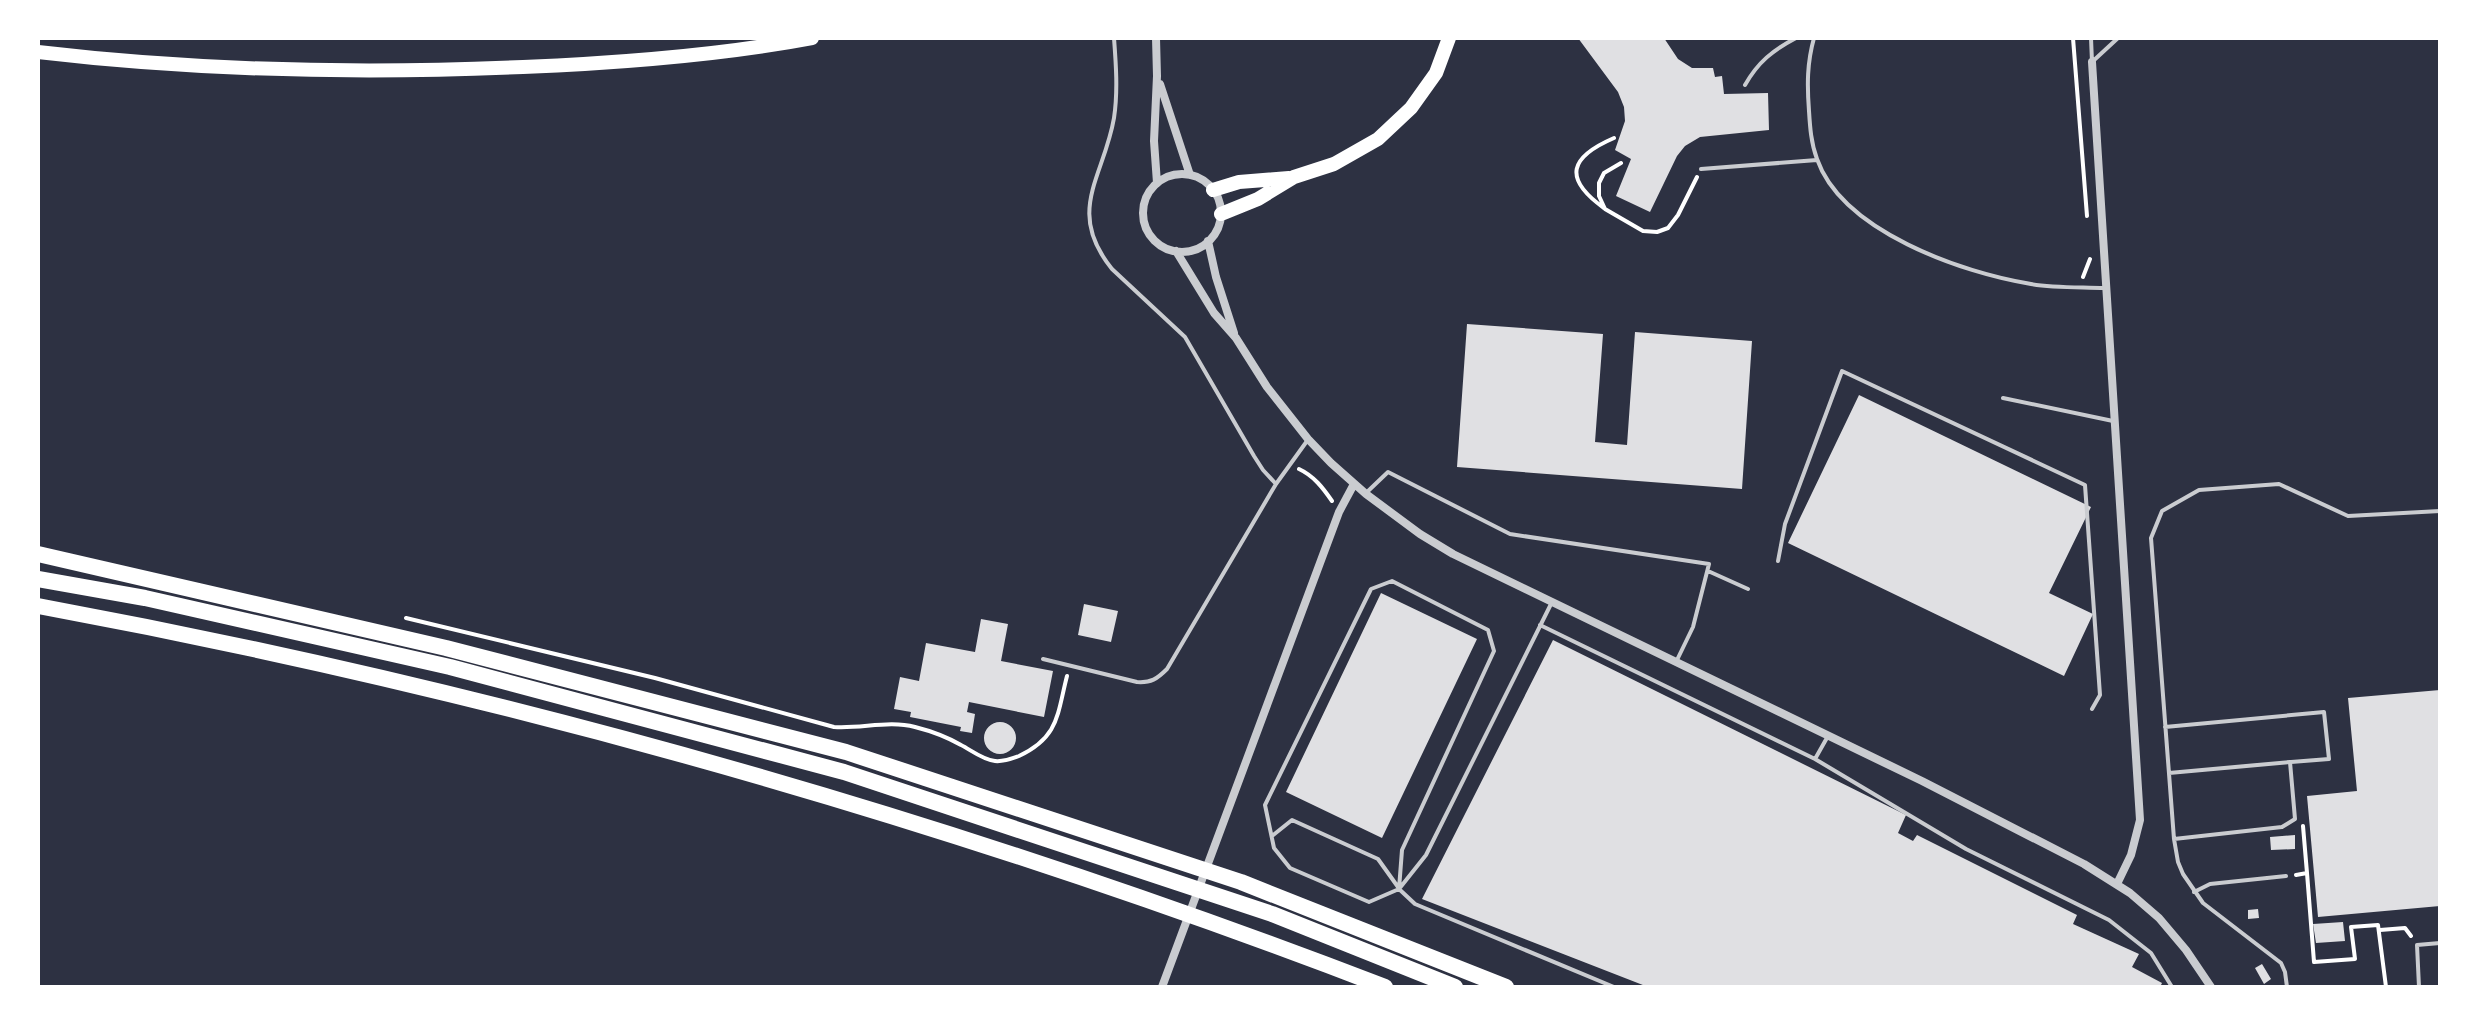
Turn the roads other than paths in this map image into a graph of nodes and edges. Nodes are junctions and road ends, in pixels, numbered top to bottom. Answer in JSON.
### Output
{"nodes":[{"id":1,"x":812,"y":38,"type":"edge"},
{"id":2,"x":1114,"y":38,"type":"edge"},
{"id":3,"x":1156,"y":38,"type":"edge"},
{"id":4,"x":1449,"y":38,"type":"edge"},
{"id":5,"x":1796,"y":38,"type":"edge"},
{"id":6,"x":1814,"y":38,"type":"edge"},
{"id":7,"x":2091,"y":38,"type":"edge"},
{"id":8,"x":2118,"y":38,"type":"edge"},
{"id":9,"x":38,"y":52,"type":"edge"},
{"id":10,"x":2092,"y":62,"type":"junction"},
{"id":11,"x":1157,"y":76,"type":"junction"},
{"id":12,"x":1745,"y":85,"type":"dead end"},
{"id":13,"x":1817,"y":160,"type":"junction"},
{"id":14,"x":1701,"y":169,"type":"road end"},
{"id":15,"x":1190,"y":175,"type":"junction"},
{"id":16,"x":1294,"y":177,"type":"junction"},
{"id":17,"x":1157,"y":183,"type":"junction"},
{"id":18,"x":1213,"y":190,"type":"junction"},
{"id":19,"x":1221,"y":214,"type":"junction"},
{"id":20,"x":1208,"y":241,"type":"junction"},
{"id":21,"x":1176,"y":251,"type":"junction"},
{"id":22,"x":2107,"y":288,"type":"junction"},
{"id":23,"x":1236,"y":338,"type":"junction"},
{"id":24,"x":2003,"y":398,"type":"dead end"},
{"id":25,"x":2115,"y":421,"type":"junction"},
{"id":26,"x":1308,"y":439,"type":"junction"},
{"id":27,"x":1276,"y":484,"type":"junction"},
{"id":28,"x":1354,"y":484,"type":"junction"},
{"id":29,"x":1366,"y":494,"type":"junction"},
{"id":30,"x":2440,"y":511,"type":"edge"},
{"id":31,"x":38,"y":554,"type":"edge"},
{"id":32,"x":1778,"y":561,"type":"dead end"},
{"id":33,"x":1708,"y":571,"type":"junction"},
{"id":34,"x":38,"y":579,"type":"edge"},
{"id":35,"x":1748,"y":589,"type":"dead end"},
{"id":36,"x":1551,"y":602,"type":"junction"},
{"id":37,"x":38,"y":606,"type":"edge"},
{"id":38,"x":1540,"y":625,"type":"junction"},
{"id":39,"x":1043,"y":659,"type":"dead end"},
{"id":40,"x":1675,"y":662,"type":"junction"},
{"id":41,"x":2092,"y":709,"type":"dead end"},
{"id":42,"x":2165,"y":727,"type":"junction"},
{"id":43,"x":1828,"y":736,"type":"junction"},
{"id":44,"x":1815,"y":759,"type":"junction"},
{"id":45,"x":2290,"y":762,"type":"junction"},
{"id":46,"x":2168,"y":773,"type":"junction"},
{"id":47,"x":1271,"y":837,"type":"junction"},
{"id":48,"x":2174,"y":839,"type":"junction"},
{"id":49,"x":2286,"y":876,"type":"road end"},
{"id":50,"x":2117,"y":884,"type":"junction"},
{"id":51,"x":1399,"y":889,"type":"junction"},
{"id":52,"x":2194,"y":892,"type":"junction"},
{"id":53,"x":2440,"y":943,"type":"edge"},
{"id":54,"x":1162,"y":987,"type":"edge"},
{"id":55,"x":1385,"y":987,"type":"edge"},
{"id":56,"x":1455,"y":987,"type":"edge"},
{"id":57,"x":1506,"y":987,"type":"edge"},
{"id":58,"x":1614,"y":987,"type":"edge"},
{"id":59,"x":2172,"y":987,"type":"edge"},
{"id":60,"x":2211,"y":987,"type":"edge"},
{"id":61,"x":2287,"y":987,"type":"edge"},
{"id":62,"x":2419,"y":987,"type":"edge"}],
"edges":[{"from":1,"to":9,"type":"highway"},
{"from":2,"to":27,"type":"lane"},
{"from":3,"to":11,"type":"street"},
{"from":4,"to":16,"type":"highway"},
{"from":5,"to":12,"type":"lane"},
{"from":6,"to":13,"type":"lane"},
{"from":7,"to":10,"type":"lane"},
{"from":8,"to":10,"type":"lane"},
{"from":10,"to":22,"type":"street"},
{"from":11,"to":15,"type":"street"},
{"from":11,"to":17,"type":"street"},
{"from":13,"to":14,"type":"lane"},
{"from":13,"to":22,"type":"lane"},
{"from":15,"to":17,"type":"street"},
{"from":15,"to":18,"type":"street"},
{"from":16,"to":18,"type":"highway"},
{"from":16,"to":19,"type":"highway"},
{"from":17,"to":21,"type":"street"},
{"from":18,"to":19,"type":"street"},
{"from":19,"to":20,"type":"street"},
{"from":20,"to":21,"type":"street"},
{"from":20,"to":23,"type":"street"},
{"from":21,"to":23,"type":"street"},
{"from":22,"to":25,"type":"street"},
{"from":23,"to":26,"type":"street"},
{"from":24,"to":25,"type":"lane"},
{"from":25,"to":50,"type":"street"},
{"from":26,"to":27,"type":"lane"},
{"from":26,"to":28,"type":"street"},
{"from":27,"to":39,"type":"lane"},
{"from":28,"to":29,"type":"street"},
{"from":28,"to":54,"type":"street"},
{"from":29,"to":33,"type":"lane"},
{"from":29,"to":36,"type":"street"},
{"from":30,"to":42,"type":"lane"},
{"from":31,"to":57,"type":"highway"},
{"from":32,"to":41,"type":"lane"},
{"from":33,"to":35,"type":"lane"},
{"from":33,"to":40,"type":"lane"},
{"from":34,"to":56,"type":"highway"},
{"from":36,"to":38,"type":"lane"},
{"from":36,"to":40,"type":"street"},
{"from":37,"to":55,"type":"highway"},
{"from":38,"to":44,"type":"lane"},
{"from":38,"to":51,"type":"lane"},
{"from":40,"to":43,"type":"street"},
{"from":42,"to":45,"type":"lane"},
{"from":42,"to":46,"type":"lane"},
{"from":43,"to":44,"type":"lane"},
{"from":43,"to":50,"type":"street"},
{"from":44,"to":59,"type":"lane"},
{"from":45,"to":46,"type":"lane"},
{"from":45,"to":48,"type":"lane"},
{"from":46,"to":48,"type":"lane"},
{"from":47,"to":51,"type":"lane"},
{"from":47,"to":51,"type":"lane"},
{"from":47,"to":51,"type":"lane"},
{"from":48,"to":52,"type":"lane"},
{"from":49,"to":52,"type":"lane"},
{"from":50,"to":60,"type":"street"},
{"from":51,"to":58,"type":"lane"},
{"from":52,"to":61,"type":"lane"},
{"from":53,"to":62,"type":"lane"}]}
